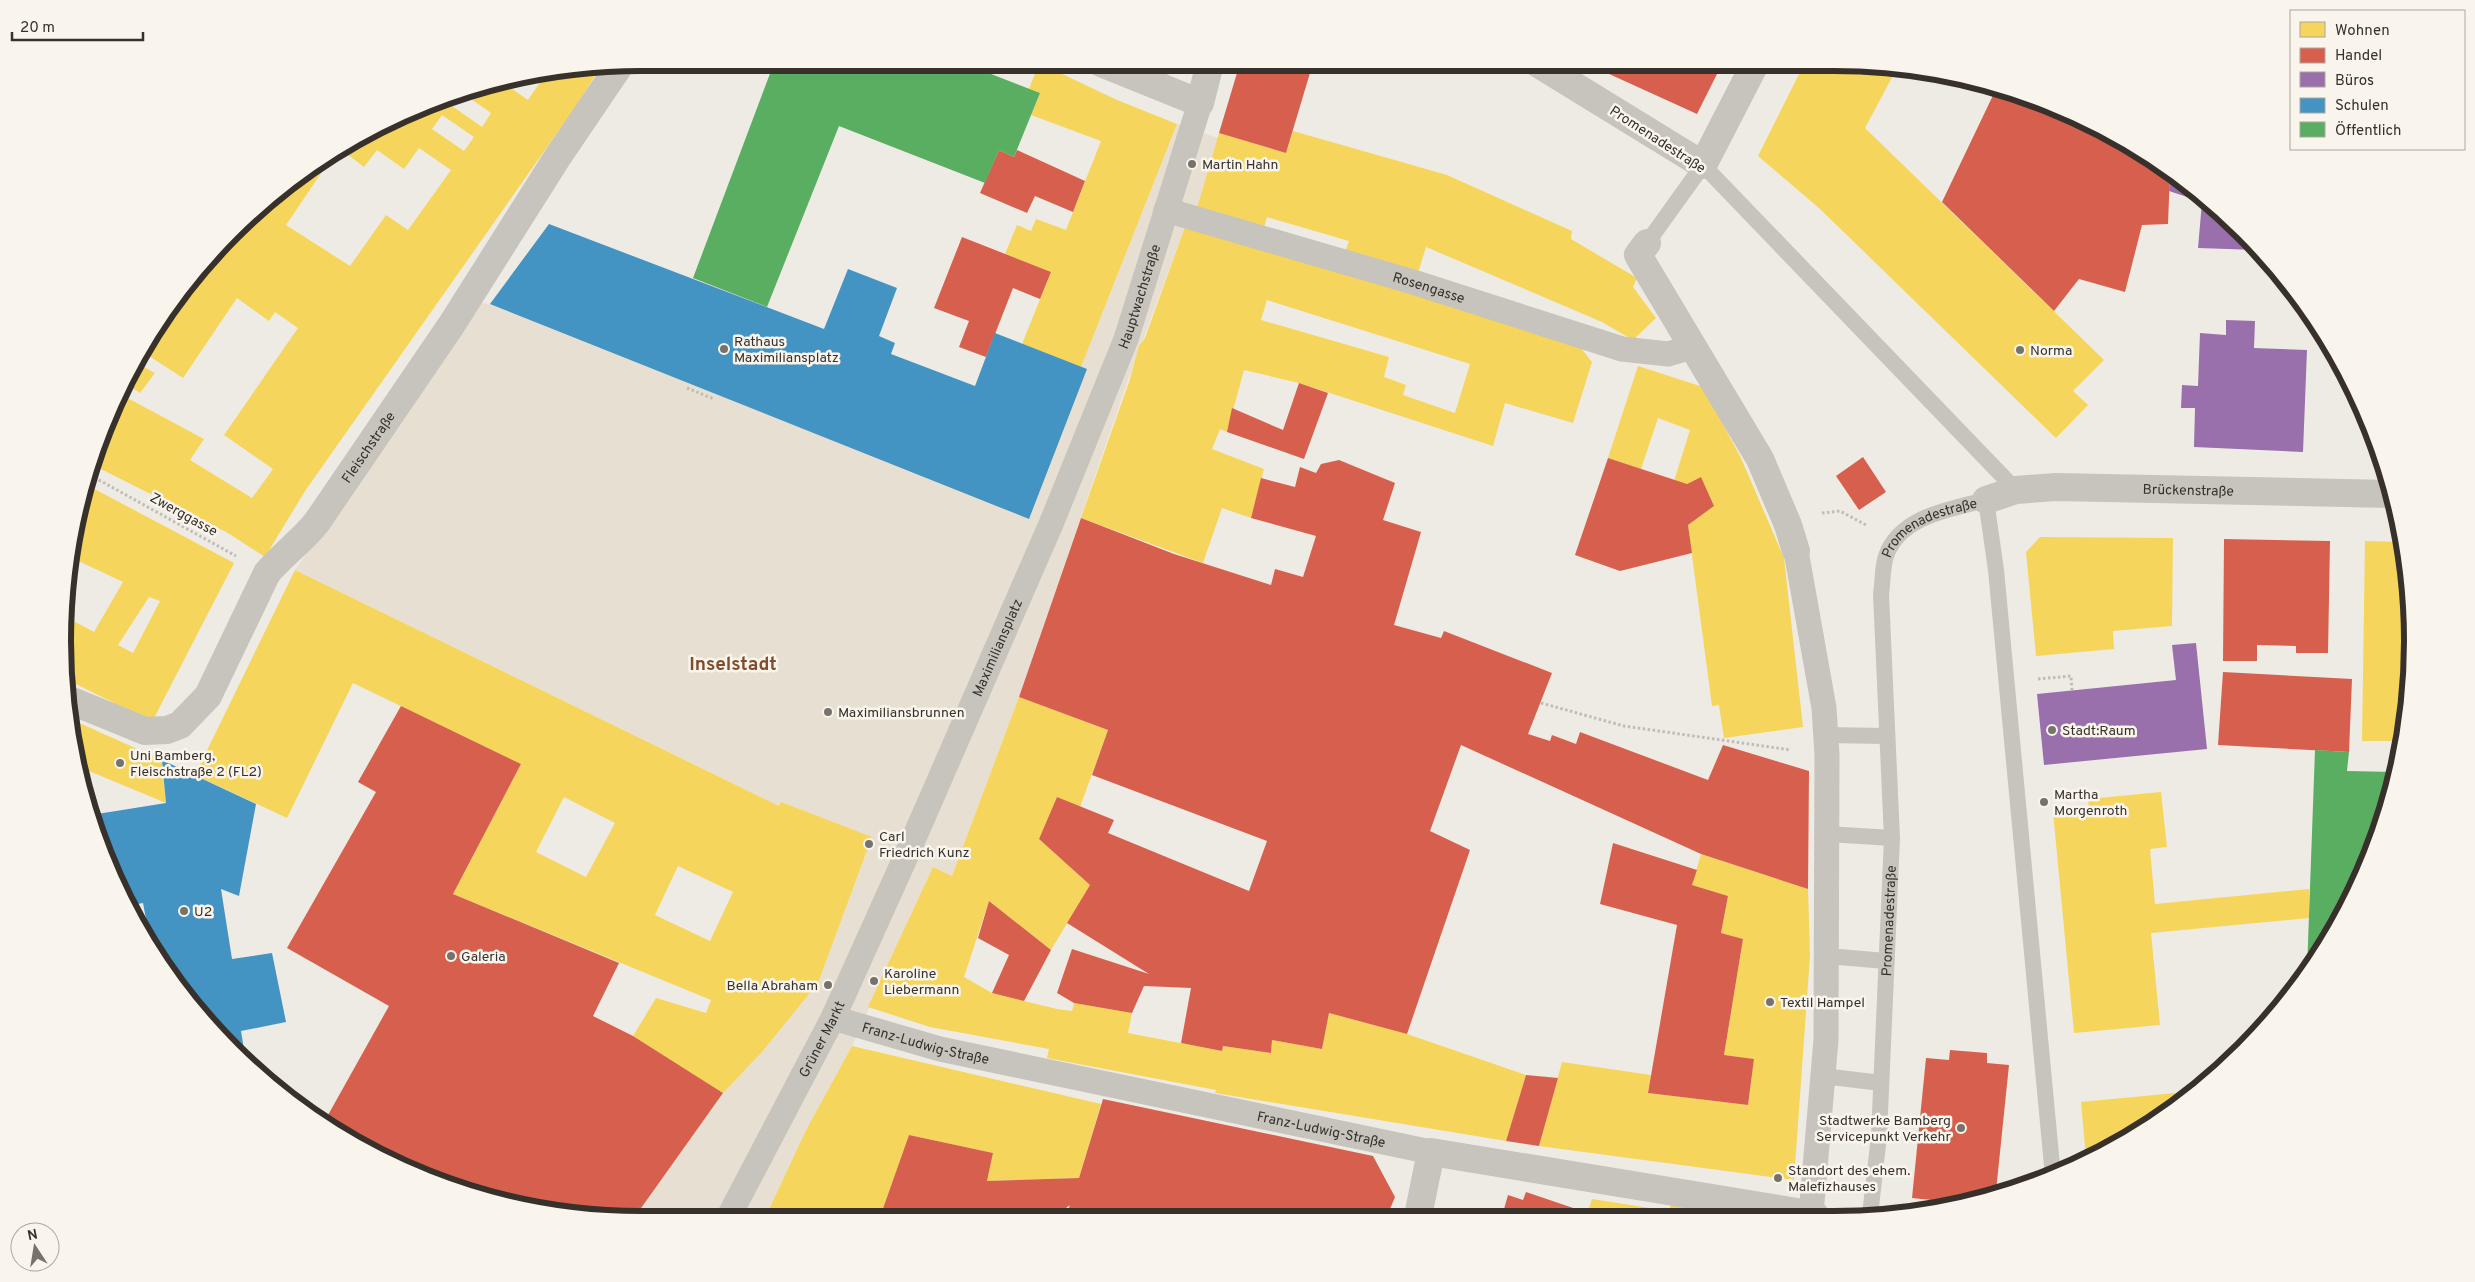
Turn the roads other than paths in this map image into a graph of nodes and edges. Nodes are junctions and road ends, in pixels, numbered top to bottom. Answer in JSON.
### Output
{"nodes":[{"id":1,"x":1121,"y":71,"type":"edge"},
{"id":2,"x":1208,"y":71,"type":"edge"},
{"id":3,"x":1550,"y":71,"type":"edge"},
{"id":4,"x":1751,"y":71,"type":"edge"},
{"id":5,"x":615,"y":72,"type":"edge"},
{"id":6,"x":1200,"y":103,"type":"junction"},
{"id":7,"x":1703,"y":165,"type":"junction"},
{"id":8,"x":1166,"y":210,"type":"junction"},
{"id":9,"x":1647,"y":243,"type":"joint"},
{"id":10,"x":1692,"y":346,"type":"junction"},
{"id":11,"x":2016,"y":490,"type":"junction"},
{"id":12,"x":2384,"y":494,"type":"edge"},
{"id":13,"x":1986,"y":500,"type":"junction"},
{"id":14,"x":1051,"y":524,"type":"joint"},
{"id":15,"x":1796,"y":551,"type":"joint"},
{"id":16,"x":75,"y":702,"type":"edge"},
{"id":17,"x":1887,"y":736,"type":"junction"},
{"id":18,"x":1826,"y":745,"type":"junction"},
{"id":19,"x":1827,"y":834,"type":"junction"},
{"id":20,"x":1892,"y":838,"type":"junction"},
{"id":21,"x":907,"y":854,"type":"joint"},
{"id":22,"x":1827,"y":956,"type":"junction"},
{"id":23,"x":1886,"y":961,"type":"junction"},
{"id":24,"x":833,"y":1018,"type":"junction"},
{"id":25,"x":1823,"y":1076,"type":"junction"},
{"id":26,"x":1881,"y":1083,"type":"junction"},
{"id":27,"x":1430,"y":1152,"type":"junction"},
{"id":28,"x":2052,"y":1167,"type":"edge"},
{"id":29,"x":1871,"y":1210,"type":"edge"},
{"id":30,"x":732,"y":1211,"type":"edge"},
{"id":31,"x":1423,"y":1211,"type":"edge"},
{"id":32,"x":1794,"y":1211,"type":"edge"},
{"id":33,"x":1813,"y":1211,"type":"edge"}],
"edges":[{"from":1,"to":6,"type":"street"},
{"from":2,"to":6,"type":"street","name":"Hauptwachstraße"},
{"from":3,"to":7,"type":"street","name":"Promenadestraße"},
{"from":4,"to":7,"type":"street"},
{"from":5,"to":16,"type":"street","name":"Fleischstraße"},
{"from":6,"to":8,"type":"street","name":"Hauptwachstraße"},
{"from":7,"to":9,"type":"lane"},
{"from":7,"to":11,"type":"lane","name":"Promenadestraße"},
{"from":8,"to":10,"type":"street","name":"Rosengasse"},
{"from":8,"to":14,"type":"street","name":"Hauptwachstraße"},
{"from":9,"to":10,"type":"street"},
{"from":10,"to":15,"type":"street"},
{"from":11,"to":12,"type":"street","name":"Brückenstraße"},
{"from":11,"to":13,"type":"street","name":"Brückenstraße"},
{"from":13,"to":17,"type":"lane","name":"Promenadestraße"},
{"from":13,"to":28,"type":"lane","name":"Promenadestraße"},
{"from":14,"to":21,"type":"street","name":"Maximiliansplatz"},
{"from":15,"to":18,"type":"street"},
{"from":17,"to":18,"type":"lane"},
{"from":17,"to":20,"type":"lane","name":"Promenadestraße"},
{"from":18,"to":19,"type":"street"},
{"from":19,"to":20,"type":"lane"},
{"from":19,"to":22,"type":"street"},
{"from":20,"to":23,"type":"lane","name":"Promenadestraße"},
{"from":21,"to":24,"type":"street","name":"Grüner Markt"},
{"from":22,"to":23,"type":"lane"},
{"from":22,"to":25,"type":"street"},
{"from":23,"to":26,"type":"lane","name":"Promenadestraße"},
{"from":24,"to":27,"type":"street","name":"Franz-Ludwig-Straße"},
{"from":24,"to":30,"type":"street","name":"Grüner Markt"},
{"from":25,"to":26,"type":"lane"},
{"from":25,"to":33,"type":"street"},
{"from":26,"to":29,"type":"lane","name":"Promenadestraße"},
{"from":27,"to":31,"type":"street"},
{"from":27,"to":32,"type":"street","name":"Franz-Ludwig-Straße"}]}
